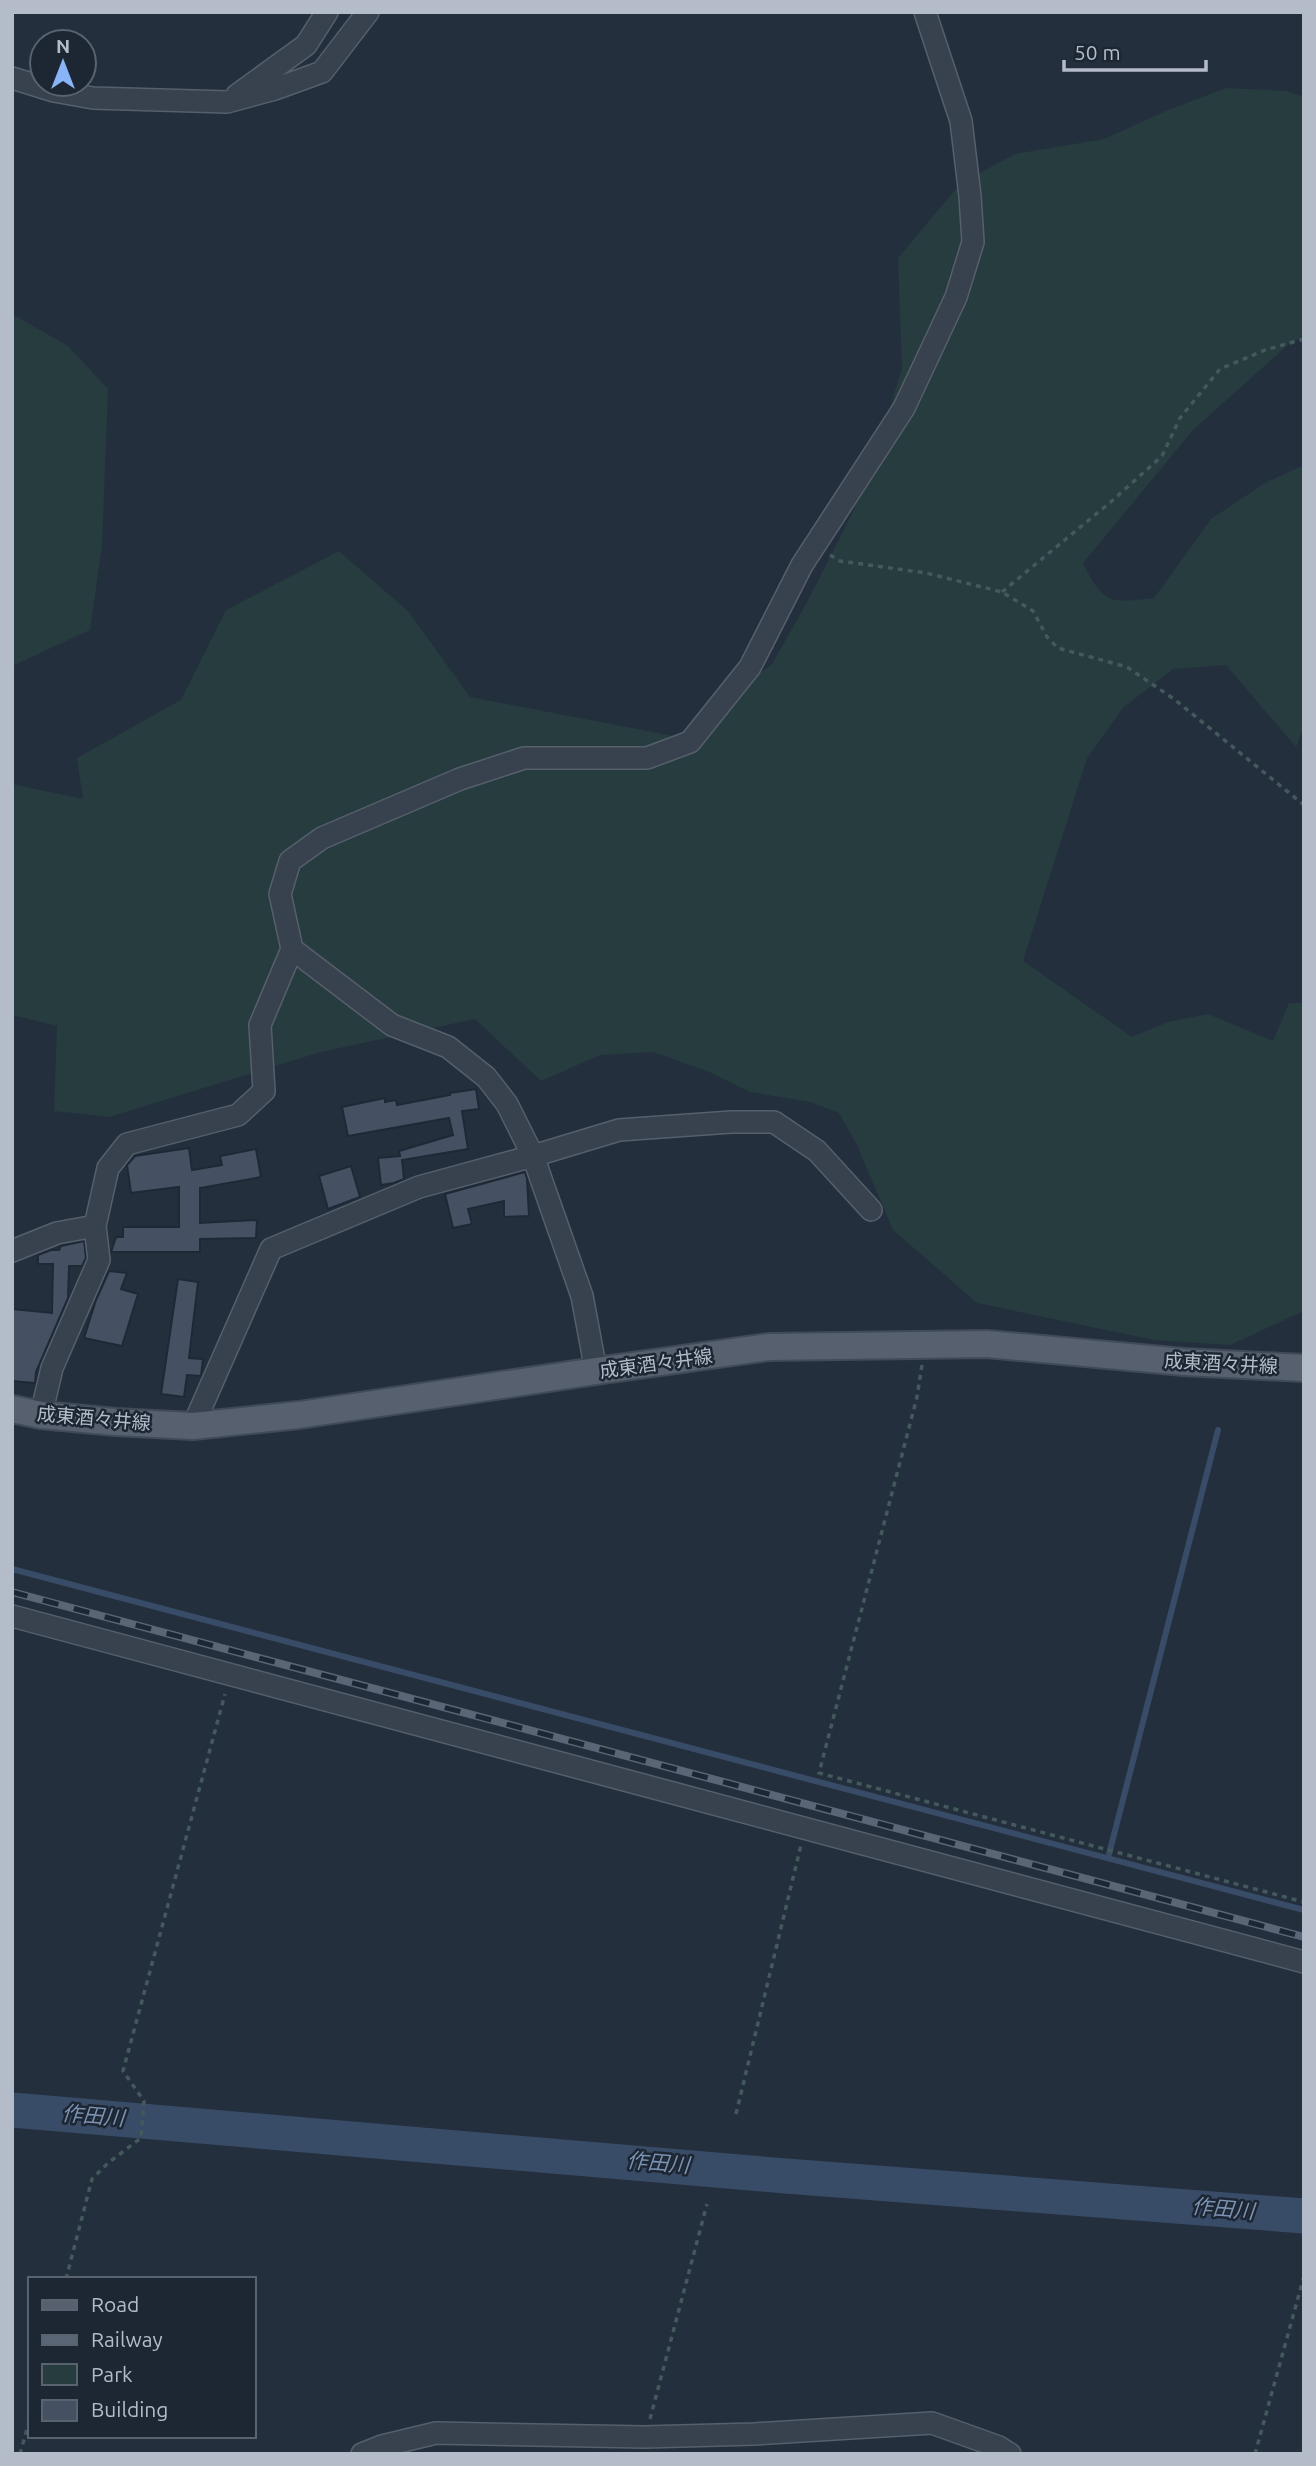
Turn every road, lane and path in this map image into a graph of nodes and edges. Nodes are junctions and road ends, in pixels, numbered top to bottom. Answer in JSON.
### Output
{"nodes":[{"id":1,"x":327,"y":12,"type":"edge"},
{"id":2,"x":368,"y":12,"type":"edge"},
{"id":3,"x":925,"y":12,"type":"edge"},
{"id":4,"x":12,"y":78,"type":"edge"},
{"id":5,"x":227,"y":102,"type":"junction"},
{"id":6,"x":1304,"y":340,"type":"edge"},
{"id":7,"x":815,"y":546,"type":"junction"},
{"id":8,"x":1002,"y":592,"type":"junction"},
{"id":9,"x":1304,"y":805,"type":"edge"},
{"id":10,"x":292,"y":949,"type":"junction"},
{"id":11,"x":533,"y":1156,"type":"junction"},
{"id":12,"x":871,"y":1210,"type":"dead end"},
{"id":13,"x":95,"y":1226,"type":"junction"},
{"id":14,"x":12,"y":1251,"type":"edge"},
{"id":15,"x":925,"y":1346,"type":"junction"},
{"id":16,"x":1304,"y":1368,"type":"edge"},
{"id":17,"x":596,"y":1370,"type":"junction"},
{"id":18,"x":12,"y":1409,"type":"edge"},
{"id":19,"x":41,"y":1415,"type":"junction"},
{"id":20,"x":193,"y":1426,"type":"junction"},
{"id":21,"x":12,"y":1616,"type":"edge"},
{"id":22,"x":231,"y":1675,"type":"junction"},
{"id":23,"x":805,"y":1829,"type":"junction"},
{"id":24,"x":1304,"y":1902,"type":"edge"},
{"id":25,"x":1304,"y":1962,"type":"edge"},
{"id":26,"x":736,"y":2113,"type":"dead end"},
{"id":27,"x":707,"y":2204,"type":"dead end"},
{"id":28,"x":1304,"y":2276,"type":"edge"},
{"id":29,"x":67,"y":2277,"type":"edge"},
{"id":30,"x":28,"y":2425,"type":"edge"},
{"id":31,"x":645,"y":2437,"type":"junction"},
{"id":32,"x":757,"y":2444,"type":"edge"},
{"id":33,"x":20,"y":2454,"type":"edge"},
{"id":34,"x":362,"y":2454,"type":"edge"},
{"id":35,"x":1010,"y":2454,"type":"edge"},
{"id":36,"x":1255,"y":2454,"type":"edge"}],
"edges":[{"from":1,"to":5,"type":"street"},
{"from":2,"to":5,"type":"street"},
{"from":3,"to":7,"type":"street"},
{"from":4,"to":5,"type":"street"},
{"from":6,"to":8,"type":"path"},
{"from":7,"to":8,"type":"path"},
{"from":7,"to":10,"type":"street"},
{"from":8,"to":9,"type":"path"},
{"from":10,"to":11,"type":"street"},
{"from":10,"to":13,"type":"street"},
{"from":11,"to":12,"type":"street"},
{"from":11,"to":17,"type":"street"},
{"from":11,"to":20,"type":"street"},
{"from":13,"to":14,"type":"street"},
{"from":13,"to":19,"type":"street"},
{"from":15,"to":16,"type":"main road","name":"成東酒々井線"},
{"from":15,"to":17,"type":"main road","name":"成東酒々井線"},
{"from":15,"to":24,"type":"path"},
{"from":17,"to":20,"type":"main road","name":"成東酒々井線"},
{"from":18,"to":19,"type":"main road","name":"成東酒々井線"},
{"from":19,"to":20,"type":"main road","name":"成東酒々井線"},
{"from":21,"to":22,"type":"street"},
{"from":22,"to":23,"type":"street"},
{"from":22,"to":29,"type":"path"},
{"from":23,"to":25,"type":"street"},
{"from":23,"to":26,"type":"path"},
{"from":27,"to":31,"type":"path"},
{"from":28,"to":36,"type":"path"},
{"from":30,"to":33,"type":"path"},
{"from":31,"to":32,"type":"street"},
{"from":31,"to":34,"type":"street"},
{"from":32,"to":35,"type":"street"}]}
